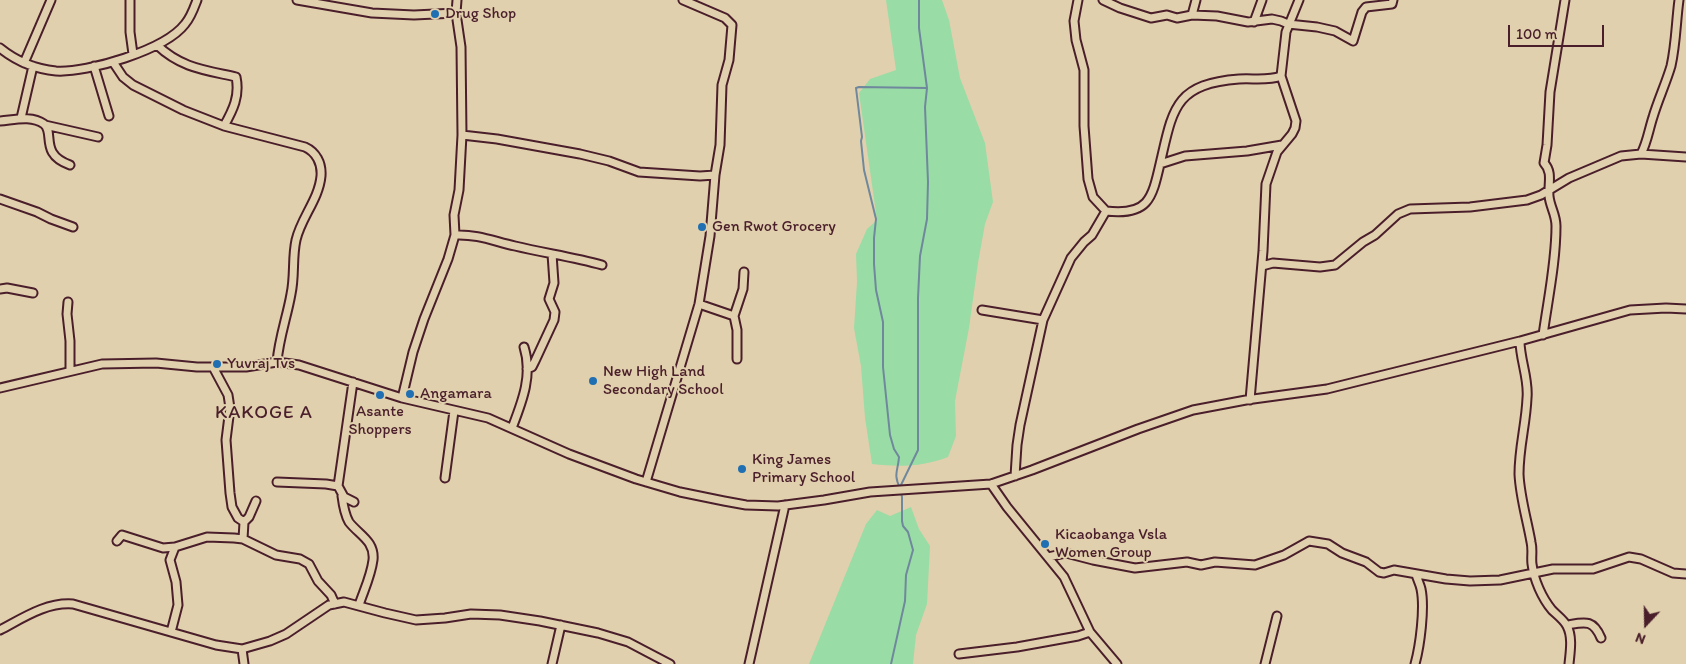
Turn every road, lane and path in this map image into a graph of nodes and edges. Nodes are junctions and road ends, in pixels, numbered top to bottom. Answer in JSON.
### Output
{"nodes":[{"id":1,"x":52,"y":0,"type":"edge"},
{"id":2,"x":130,"y":0,"type":"edge"},
{"id":3,"x":197,"y":0,"type":"edge"},
{"id":4,"x":298,"y":0,"type":"edge"},
{"id":5,"x":458,"y":0,"type":"edge"},
{"id":6,"x":683,"y":0,"type":"edge"},
{"id":7,"x":1078,"y":0,"type":"edge"},
{"id":8,"x":1103,"y":0,"type":"edge"},
{"id":9,"x":1196,"y":0,"type":"edge"},
{"id":10,"x":1262,"y":0,"type":"edge"},
{"id":11,"x":1299,"y":0,"type":"edge"},
{"id":12,"x":1394,"y":0,"type":"edge"},
{"id":13,"x":1565,"y":0,"type":"edge"},
{"id":14,"x":1679,"y":0,"type":"edge"},
{"id":15,"x":456,"y":14,"type":"junction"},
{"id":16,"x":1192,"y":15,"type":"junction"},
{"id":17,"x":1254,"y":22,"type":"junction"},
{"id":18,"x":1288,"y":24,"type":"junction"},
{"id":19,"x":157,"y":46,"type":"junction"},
{"id":20,"x":0,"y":48,"type":"edge"},
{"id":21,"x":133,"y":54,"type":"junction"},
{"id":22,"x":113,"y":62,"type":"junction"},
{"id":23,"x":24,"y":63,"type":"junction"},
{"id":24,"x":33,"y":66,"type":"junction"},
{"id":25,"x":94,"y":66,"type":"junction"},
{"id":26,"x":1281,"y":76,"type":"junction"},
{"id":27,"x":109,"y":116,"type":"dead end"},
{"id":28,"x":21,"y":118,"type":"junction"},
{"id":29,"x":0,"y":121,"type":"edge"},
{"id":30,"x":45,"y":125,"type":"junction"},
{"id":31,"x":224,"y":126,"type":"junction"},
{"id":32,"x":462,"y":136,"type":"junction"},
{"id":33,"x":98,"y":137,"type":"dead end"},
{"id":34,"x":1282,"y":145,"type":"junction"},
{"id":35,"x":1641,"y":154,"type":"junction"},
{"id":36,"x":1686,"y":157,"type":"edge"},
{"id":37,"x":70,"y":164,"type":"dead end"},
{"id":38,"x":1160,"y":164,"type":"junction"},
{"id":39,"x":715,"y":175,"type":"junction"},
{"id":40,"x":1550,"y":189,"type":"junction"},
{"id":41,"x":0,"y":199,"type":"edge"},
{"id":42,"x":1106,"y":211,"type":"junction"},
{"id":43,"x":73,"y":227,"type":"dead end"},
{"id":44,"x":455,"y":235,"type":"junction"},
{"id":45,"x":552,"y":254,"type":"junction"},
{"id":46,"x":602,"y":265,"type":"dead end"},
{"id":47,"x":1262,"y":266,"type":"junction"},
{"id":48,"x":744,"y":272,"type":"dead end"},
{"id":49,"x":0,"y":289,"type":"edge"},
{"id":50,"x":33,"y":293,"type":"dead end"},
{"id":51,"x":68,"y":302,"type":"dead end"},
{"id":52,"x":699,"y":304,"type":"junction"},
{"id":53,"x":1686,"y":309,"type":"edge"},
{"id":54,"x":982,"y":310,"type":"dead end"},
{"id":55,"x":734,"y":316,"type":"junction"},
{"id":56,"x":1043,"y":320,"type":"junction"},
{"id":57,"x":1543,"y":335,"type":"junction"},
{"id":58,"x":1520,"y":341,"type":"junction"},
{"id":59,"x":524,"y":347,"type":"dead end"},
{"id":60,"x":736,"y":359,"type":"dead end"},
{"id":61,"x":276,"y":362,"type":"junction"},
{"id":62,"x":213,"y":367,"type":"junction"},
{"id":63,"x":527,"y":369,"type":"junction"},
{"id":64,"x":70,"y":370,"type":"junction"},
{"id":65,"x":353,"y":382,"type":"junction"},
{"id":66,"x":0,"y":388,"type":"edge"},
{"id":67,"x":402,"y":398,"type":"junction"},
{"id":68,"x":1250,"y":400,"type":"junction"},
{"id":69,"x":454,"y":411,"type":"junction"},
{"id":70,"x":512,"y":428,"type":"junction"},
{"id":71,"x":1015,"y":476,"type":"junction"},
{"id":72,"x":444,"y":478,"type":"dead end"},
{"id":73,"x":277,"y":482,"type":"dead end"},
{"id":74,"x":646,"y":482,"type":"junction"},
{"id":75,"x":991,"y":484,"type":"junction"},
{"id":76,"x":338,"y":486,"type":"junction"},
{"id":77,"x":342,"y":496,"type":"junction"},
{"id":78,"x":256,"y":501,"type":"dead end"},
{"id":79,"x":354,"y":502,"type":"dead end"},
{"id":80,"x":785,"y":505,"type":"junction"},
{"id":81,"x":244,"y":522,"type":"junction"},
{"id":82,"x":243,"y":539,"type":"junction"},
{"id":83,"x":117,"y":541,"type":"dead end"},
{"id":84,"x":175,"y":547,"type":"junction"},
{"id":85,"x":164,"y":548,"type":"junction"},
{"id":86,"x":1048,"y":557,"type":"junction"},
{"id":87,"x":170,"y":560,"type":"junction"},
{"id":88,"x":1534,"y":573,"type":"junction"},
{"id":89,"x":1416,"y":574,"type":"junction"},
{"id":90,"x":1686,"y":574,"type":"edge"},
{"id":91,"x":335,"y":604,"type":"junction"},
{"id":92,"x":359,"y":605,"type":"junction"},
{"id":93,"x":1277,"y":616,"type":"dead end"},
{"id":94,"x":561,"y":625,"type":"junction"},
{"id":95,"x":1567,"y":625,"type":"junction"},
{"id":96,"x":0,"y":630,"type":"edge"},
{"id":97,"x":171,"y":632,"type":"junction"},
{"id":98,"x":1090,"y":632,"type":"junction"},
{"id":99,"x":1601,"y":638,"type":"dead end"},
{"id":100,"x":242,"y":649,"type":"junction"},
{"id":101,"x":959,"y":654,"type":"dead end"},
{"id":102,"x":244,"y":664,"type":"edge"},
{"id":103,"x":552,"y":664,"type":"edge"},
{"id":104,"x":670,"y":664,"type":"edge"},
{"id":105,"x":749,"y":664,"type":"edge"},
{"id":106,"x":1117,"y":664,"type":"edge"},
{"id":107,"x":1265,"y":664,"type":"edge"},
{"id":108,"x":1415,"y":664,"type":"edge"},
{"id":109,"x":1569,"y":664,"type":"edge"}],
"edges":[{"from":1,"to":23,"type":"street"},
{"from":2,"to":21,"type":"street"},
{"from":3,"to":19,"type":"street"},
{"from":4,"to":15,"type":"street"},
{"from":5,"to":15,"type":"street"},
{"from":6,"to":39,"type":"street"},
{"from":7,"to":42,"type":"street"},
{"from":8,"to":16,"type":"street"},
{"from":9,"to":16,"type":"street"},
{"from":10,"to":17,"type":"street"},
{"from":11,"to":18,"type":"street"},
{"from":12,"to":18,"type":"street"},
{"from":13,"to":40,"type":"street"},
{"from":14,"to":35,"type":"street"},
{"from":15,"to":32,"type":"street"},
{"from":16,"to":17,"type":"street"},
{"from":17,"to":18,"type":"street"},
{"from":18,"to":26,"type":"street"},
{"from":19,"to":21,"type":"street"},
{"from":19,"to":31,"type":"street"},
{"from":20,"to":23,"type":"street"},
{"from":21,"to":22,"type":"street"},
{"from":22,"to":25,"type":"street"},
{"from":22,"to":31,"type":"street"},
{"from":23,"to":24,"type":"street"},
{"from":24,"to":25,"type":"street"},
{"from":24,"to":28,"type":"street"},
{"from":25,"to":27,"type":"street"},
{"from":26,"to":34,"type":"street"},
{"from":26,"to":38,"type":"street"},
{"from":28,"to":29,"type":"street"},
{"from":28,"to":30,"type":"street"},
{"from":30,"to":33,"type":"street"},
{"from":30,"to":37,"type":"street"},
{"from":31,"to":61,"type":"street"},
{"from":32,"to":39,"type":"street"},
{"from":32,"to":44,"type":"street"},
{"from":34,"to":38,"type":"street"},
{"from":34,"to":47,"type":"street"},
{"from":35,"to":36,"type":"street"},
{"from":35,"to":40,"type":"street"},
{"from":38,"to":42,"type":"street"},
{"from":39,"to":52,"type":"street"},
{"from":40,"to":47,"type":"street"},
{"from":40,"to":57,"type":"street"},
{"from":41,"to":43,"type":"street"},
{"from":42,"to":56,"type":"street"},
{"from":44,"to":45,"type":"street"},
{"from":44,"to":67,"type":"street"},
{"from":45,"to":46,"type":"street"},
{"from":45,"to":63,"type":"street"},
{"from":47,"to":68,"type":"street"},
{"from":48,"to":55,"type":"street"},
{"from":49,"to":50,"type":"street"},
{"from":51,"to":64,"type":"street"},
{"from":52,"to":55,"type":"street"},
{"from":52,"to":74,"type":"street"},
{"from":53,"to":57,"type":"street"},
{"from":54,"to":56,"type":"street"},
{"from":55,"to":60,"type":"street"},
{"from":56,"to":71,"type":"street"},
{"from":57,"to":58,"type":"street"},
{"from":58,"to":68,"type":"street"},
{"from":58,"to":88,"type":"street"},
{"from":59,"to":63,"type":"street"},
{"from":61,"to":62,"type":"street"},
{"from":61,"to":65,"type":"street"},
{"from":62,"to":64,"type":"street"},
{"from":62,"to":81,"type":"street"},
{"from":63,"to":70,"type":"street"},
{"from":64,"to":66,"type":"street"},
{"from":65,"to":67,"type":"street"},
{"from":65,"to":76,"type":"street"},
{"from":67,"to":69,"type":"street"},
{"from":68,"to":71,"type":"street"},
{"from":69,"to":70,"type":"street"},
{"from":69,"to":72,"type":"street"},
{"from":70,"to":74,"type":"street"},
{"from":71,"to":75,"type":"street"},
{"from":73,"to":76,"type":"street"},
{"from":74,"to":80,"type":"street"},
{"from":75,"to":80,"type":"street"},
{"from":75,"to":86,"type":"street"},
{"from":76,"to":77,"type":"street"},
{"from":77,"to":79,"type":"street"},
{"from":77,"to":92,"type":"street"},
{"from":78,"to":81,"type":"street"},
{"from":80,"to":105,"type":"street"},
{"from":81,"to":82,"type":"street"},
{"from":82,"to":84,"type":"street"},
{"from":82,"to":91,"type":"street"},
{"from":83,"to":85,"type":"street"},
{"from":84,"to":85,"type":"street"},
{"from":84,"to":87,"type":"street"},
{"from":85,"to":87,"type":"street"},
{"from":86,"to":89,"type":"street"},
{"from":86,"to":98,"type":"street"},
{"from":87,"to":97,"type":"street"},
{"from":88,"to":89,"type":"street"},
{"from":88,"to":90,"type":"street"},
{"from":88,"to":95,"type":"street"},
{"from":89,"to":108,"type":"street"},
{"from":91,"to":92,"type":"street"},
{"from":91,"to":100,"type":"street"},
{"from":92,"to":94,"type":"street"},
{"from":93,"to":107,"type":"street"},
{"from":94,"to":103,"type":"street"},
{"from":94,"to":104,"type":"street"},
{"from":95,"to":99,"type":"street"},
{"from":95,"to":109,"type":"street"},
{"from":96,"to":97,"type":"street"},
{"from":97,"to":100,"type":"street"},
{"from":98,"to":101,"type":"street"},
{"from":98,"to":106,"type":"street"},
{"from":100,"to":102,"type":"street"}]}
